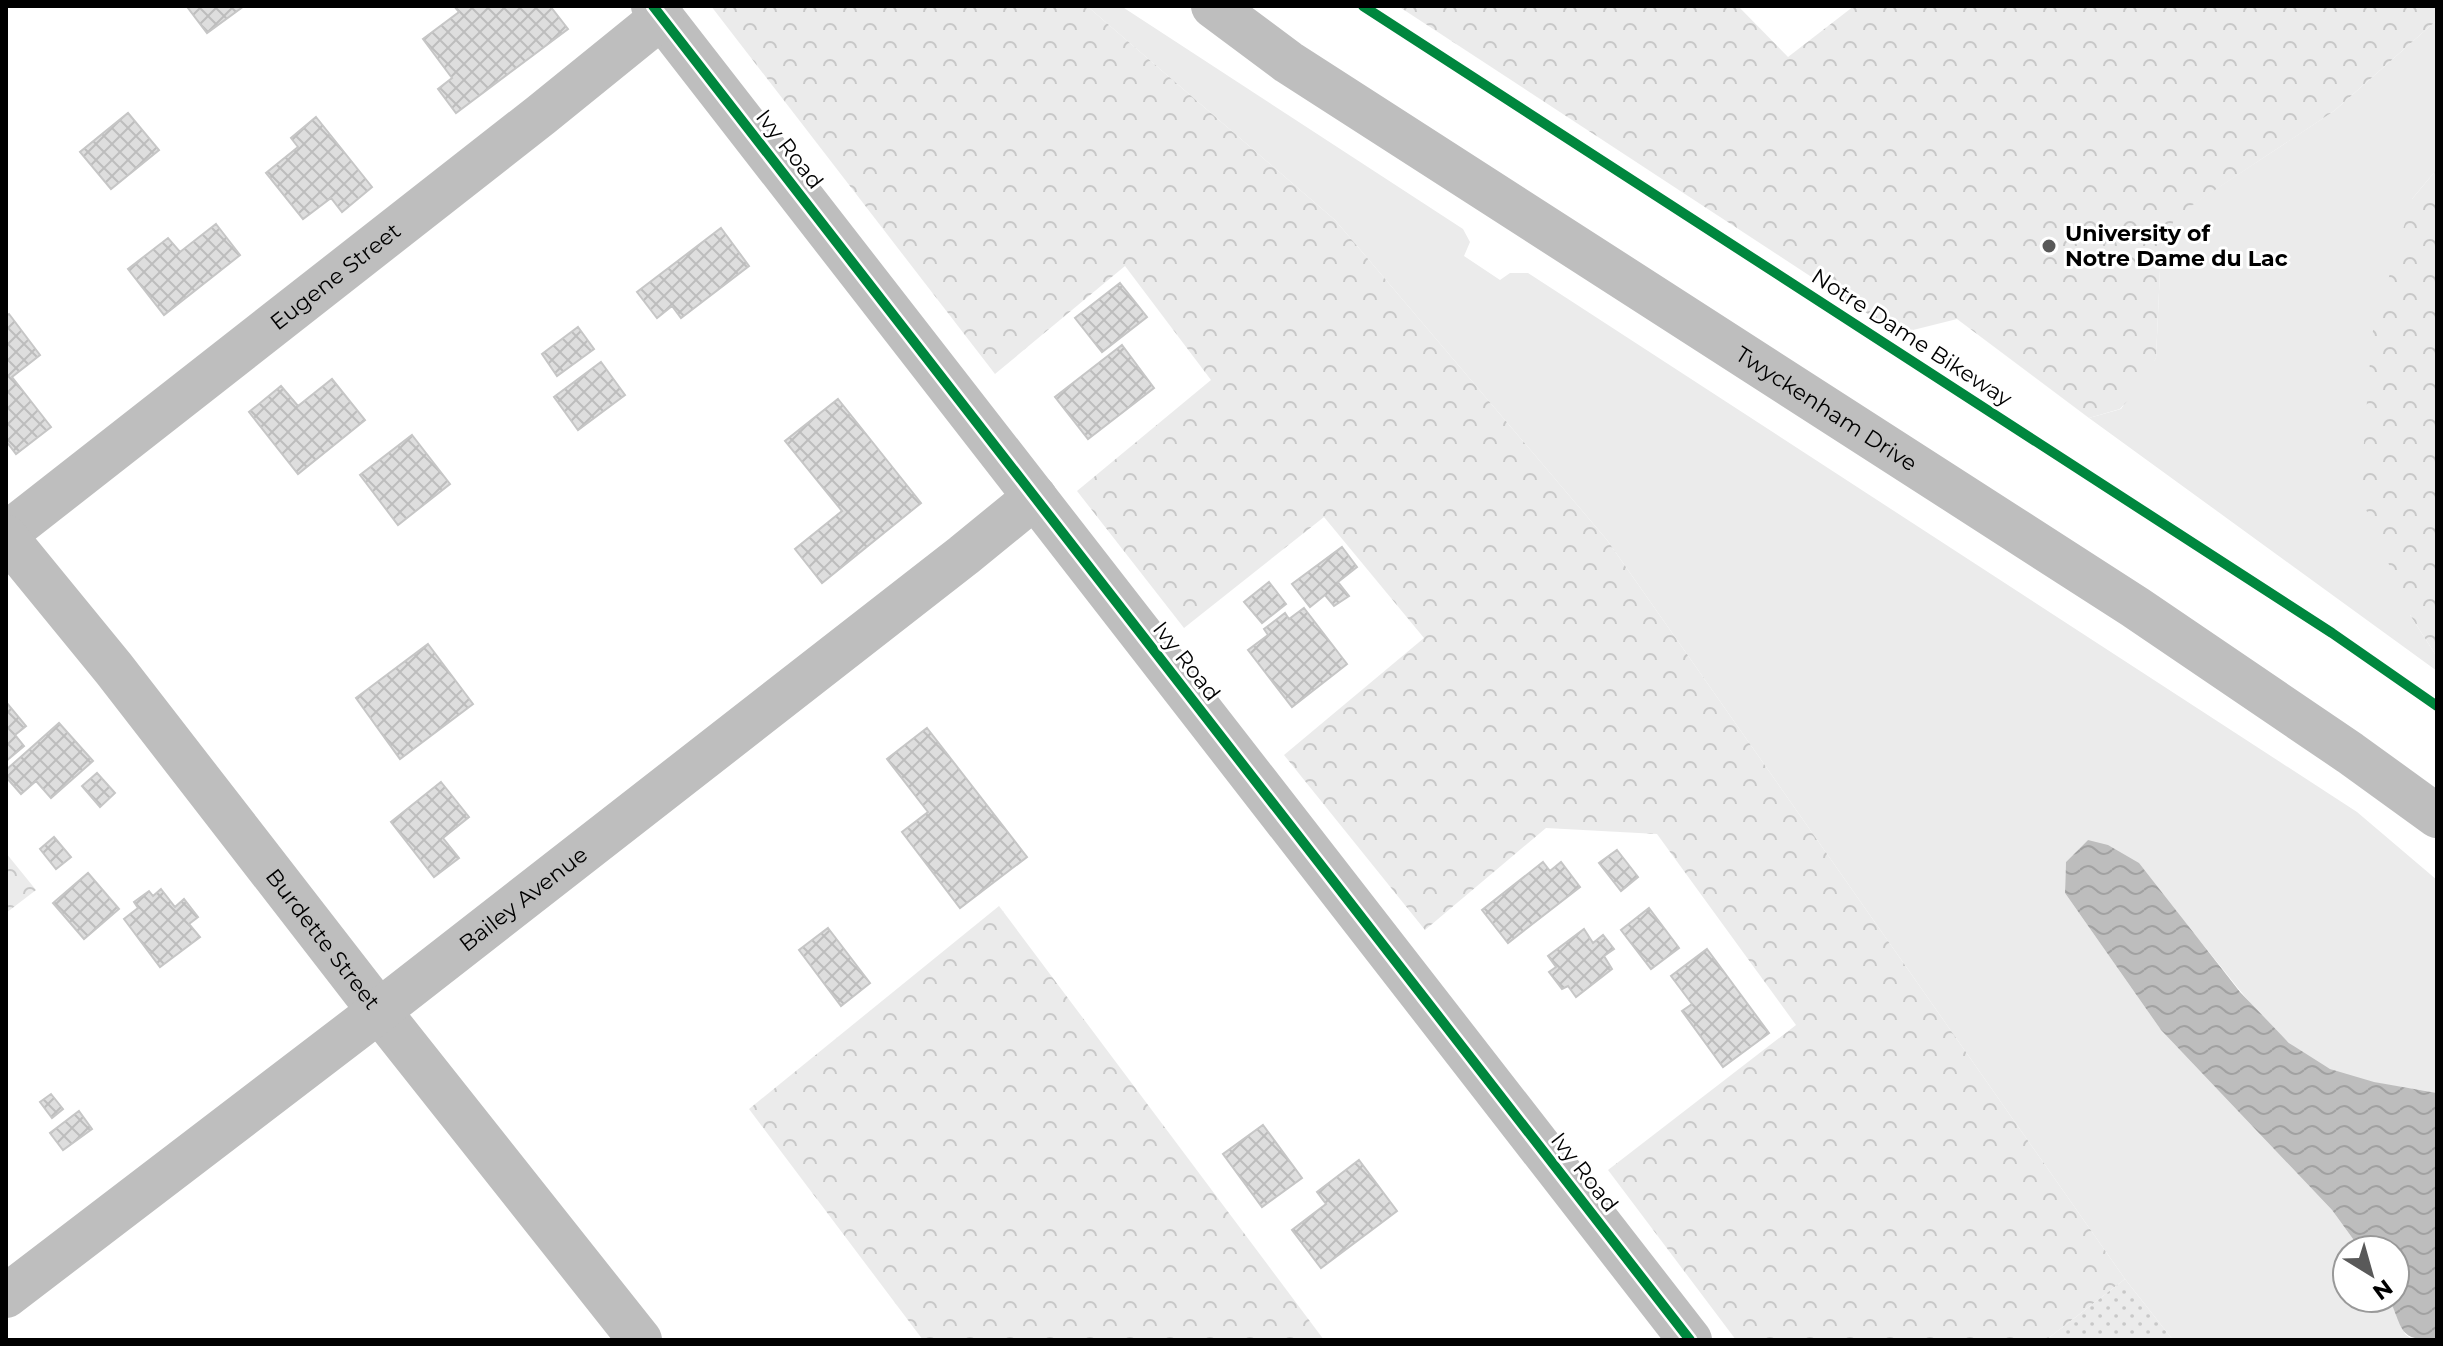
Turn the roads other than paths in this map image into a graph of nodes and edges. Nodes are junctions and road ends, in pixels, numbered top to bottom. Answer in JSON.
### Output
{"nodes":[{"id":1,"x":1213,"y":6,"type":"edge"},
{"id":2,"x":657,"y":12,"type":"edge"},
{"id":3,"x":1035,"y":497,"type":"junction"},
{"id":4,"x":6,"y":536,"type":"edge"},
{"id":5,"x":2437,"y":816,"type":"edge"},
{"id":6,"x":379,"y":1011,"type":"junction"},
{"id":7,"x":6,"y":1296,"type":"edge"},
{"id":8,"x":640,"y":1340,"type":"edge"},
{"id":9,"x":1690,"y":1340,"type":"edge"}],
"edges":[{"from":1,"to":5,"type":"street","name":"Twyckenham Drive"},
{"from":2,"to":3,"type":"street","name":"Ivy Road"},
{"from":2,"to":4,"type":"street","name":"Eugene Street"},
{"from":3,"to":6,"type":"street","name":"Bailey Avenue"},
{"from":3,"to":9,"type":"street","name":"Ivy Road"},
{"from":4,"to":6,"type":"street","name":"Burdette Street"},
{"from":6,"to":7,"type":"street","name":"Bailey Avenue"},
{"from":6,"to":8,"type":"street","name":"Burdette Street"}]}
